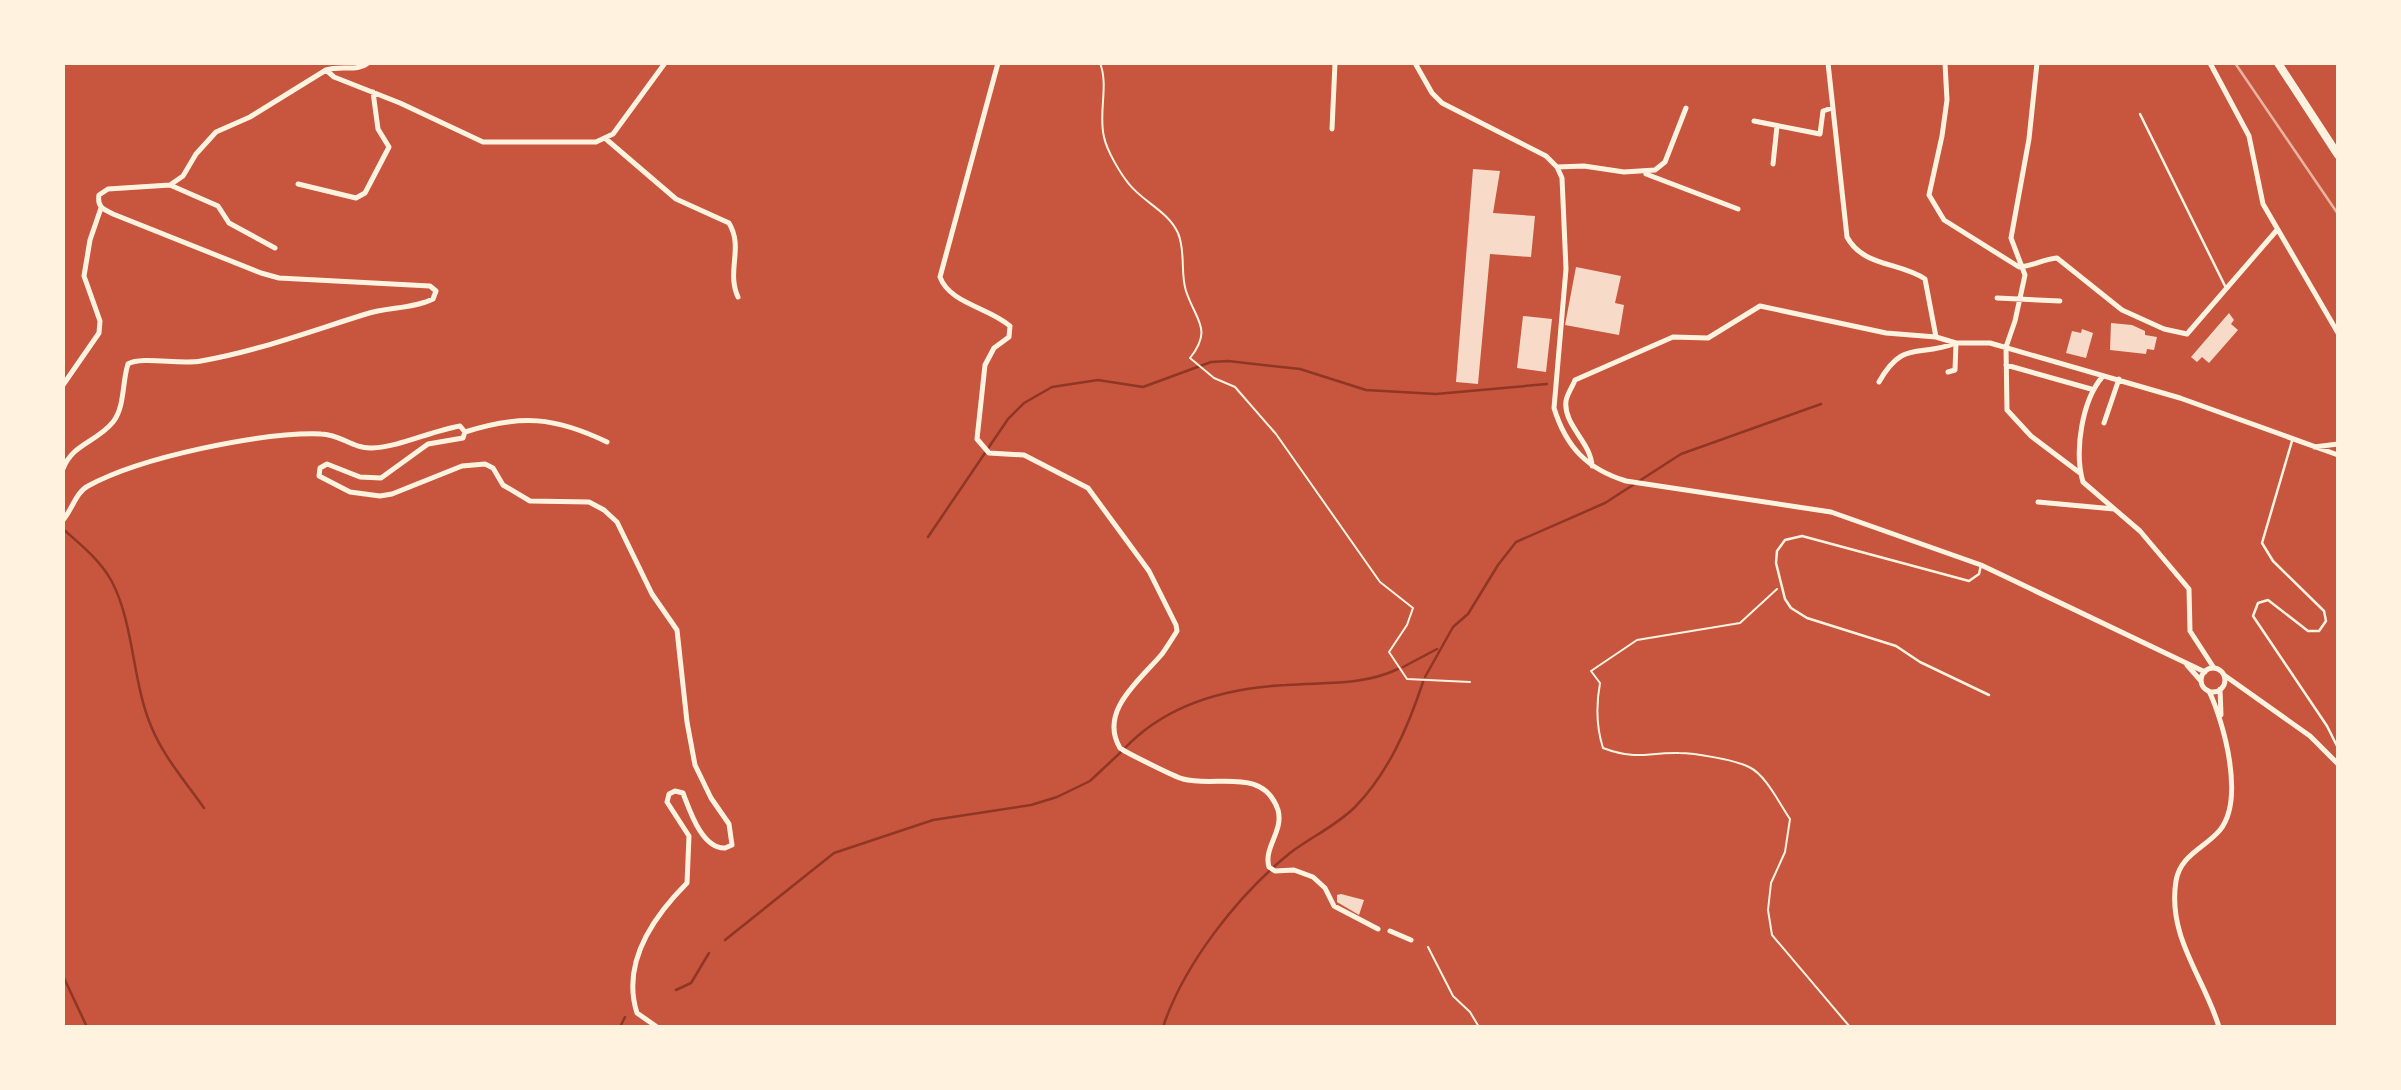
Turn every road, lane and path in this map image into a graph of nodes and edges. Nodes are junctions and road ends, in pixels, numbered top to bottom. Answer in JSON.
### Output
{"nodes":[{"id":1,"x":368,"y":63,"type":"edge"},
{"id":2,"x":665,"y":63,"type":"edge"},
{"id":3,"x":998,"y":63,"type":"edge"},
{"id":4,"x":1100,"y":63,"type":"edge"},
{"id":5,"x":1335,"y":63,"type":"edge"},
{"id":6,"x":1415,"y":63,"type":"edge"},
{"id":7,"x":1828,"y":63,"type":"edge"},
{"id":8,"x":1945,"y":63,"type":"edge"},
{"id":9,"x":2037,"y":63,"type":"edge"},
{"id":10,"x":2210,"y":63,"type":"edge"},
{"id":11,"x":2278,"y":63,"type":"edge"},
{"id":12,"x":326,"y":70,"type":"junction"},
{"id":13,"x":373,"y":92,"type":"junction"},
{"id":14,"x":1686,"y":108,"type":"dead end"},
{"id":15,"x":1832,"y":108,"type":"junction"},
{"id":16,"x":2140,"y":114,"type":"dead end"},
{"id":17,"x":1754,"y":121,"type":"dead end"},
{"id":18,"x":1777,"y":126,"type":"junction"},
{"id":19,"x":1332,"y":129,"type":"dead end"},
{"id":20,"x":606,"y":139,"type":"junction"},
{"id":21,"x":2338,"y":155,"type":"edge"},
{"id":22,"x":1773,"y":164,"type":"dead end"},
{"id":23,"x":1557,"y":167,"type":"junction"},
{"id":24,"x":1643,"y":173,"type":"junction"},
{"id":25,"x":298,"y":184,"type":"dead end"},
{"id":26,"x":170,"y":185,"type":"junction"},
{"id":27,"x":101,"y":208,"type":"junction"},
{"id":28,"x":1738,"y":209,"type":"dead end"},
{"id":29,"x":2277,"y":230,"type":"junction"},
{"id":30,"x":275,"y":248,"type":"dead end"},
{"id":31,"x":2019,"y":267,"type":"junction"},
{"id":32,"x":2226,"y":288,"type":"junction"},
{"id":33,"x":738,"y":297,"type":"dead end"},
{"id":34,"x":1997,"y":298,"type":"dead end"},
{"id":35,"x":2020,"y":300,"type":"junction"},
{"id":36,"x":2060,"y":300,"type":"dead end"},
{"id":37,"x":2338,"y":333,"type":"edge"},
{"id":38,"x":1936,"y":337,"type":"junction"},
{"id":39,"x":1956,"y":343,"type":"junction"},
{"id":40,"x":2006,"y":347,"type":"junction"},
{"id":41,"x":2006,"y":365,"type":"junction"},
{"id":42,"x":1948,"y":372,"type":"dead end"},
{"id":43,"x":2103,"y":376,"type":"junction"},
{"id":44,"x":2119,"y":379,"type":"junction"},
{"id":45,"x":1879,"y":382,"type":"dead end"},
{"id":46,"x":63,"y":386,"type":"edge"},
{"id":47,"x":2091,"y":389,"type":"junction"},
{"id":48,"x":2104,"y":423,"type":"dead end"},
{"id":49,"x":465,"y":432,"type":"junction"},
{"id":50,"x":2292,"y":440,"type":"junction"},
{"id":51,"x":607,"y":442,"type":"dead end"},
{"id":52,"x":2338,"y":444,"type":"edge"},
{"id":53,"x":2312,"y":447,"type":"junction"},
{"id":54,"x":2338,"y":455,"type":"edge"},
{"id":55,"x":1592,"y":466,"type":"junction"},
{"id":56,"x":63,"y":469,"type":"edge"},
{"id":57,"x":2080,"y":473,"type":"junction"},
{"id":58,"x":2038,"y":502,"type":"dead end"},
{"id":59,"x":2114,"y":509,"type":"junction"},
{"id":60,"x":63,"y":520,"type":"edge"},
{"id":61,"x":1981,"y":565,"type":"junction"},
{"id":62,"x":1782,"y":586,"type":"junction"},
{"id":63,"x":2202,"y":653,"type":"junction"},
{"id":64,"x":2182,"y":660,"type":"junction"},
{"id":65,"x":2214,"y":668,"type":"junction"},
{"id":66,"x":2205,"y":671,"type":"junction"},
{"id":67,"x":2224,"y":675,"type":"junction"},
{"id":68,"x":2202,"y":681,"type":"junction"},
{"id":69,"x":1471,"y":682,"type":"dead end"},
{"id":70,"x":2221,"y":688,"type":"junction"},
{"id":71,"x":2209,"y":691,"type":"junction"},
{"id":72,"x":2246,"y":693,"type":"junction"},
{"id":73,"x":1989,"y":695,"type":"dead end"},
{"id":74,"x":2221,"y":718,"type":"junction"},
{"id":75,"x":2338,"y":748,"type":"edge"},
{"id":76,"x":2338,"y":764,"type":"edge"},
{"id":77,"x":1378,"y":929,"type":"dead end"},
{"id":78,"x":1390,"y":931,"type":"dead end"},
{"id":79,"x":1411,"y":940,"type":"dead end"},
{"id":80,"x":1428,"y":947,"type":"dead end"},
{"id":81,"x":657,"y":1027,"type":"edge"},
{"id":82,"x":1479,"y":1027,"type":"edge"},
{"id":83,"x":1850,"y":1027,"type":"edge"},
{"id":84,"x":2220,"y":1027,"type":"edge"}],
"edges":[{"from":1,"to":12,"type":"street"},
{"from":2,"to":20,"type":"street"},
{"from":3,"to":77,"type":"street"},
{"from":4,"to":69,"type":"path"},
{"from":5,"to":19,"type":"street"},
{"from":6,"to":23,"type":"street"},
{"from":7,"to":15,"type":"street"},
{"from":8,"to":31,"type":"street"},
{"from":9,"to":31,"type":"street"},
{"from":10,"to":29,"type":"street"},
{"from":11,"to":21,"type":"main road"},
{"from":12,"to":13,"type":"street"},
{"from":12,"to":26,"type":"street"},
{"from":13,"to":20,"type":"street"},
{"from":13,"to":25,"type":"street"},
{"from":14,"to":24,"type":"street"},
{"from":15,"to":18,"type":"street"},
{"from":15,"to":38,"type":"street"},
{"from":16,"to":32,"type":"lane"},
{"from":17,"to":18,"type":"street"},
{"from":18,"to":22,"type":"street"},
{"from":20,"to":33,"type":"street"},
{"from":23,"to":24,"type":"street"},
{"from":23,"to":55,"type":"street"},
{"from":24,"to":28,"type":"street"},
{"from":26,"to":27,"type":"street"},
{"from":26,"to":30,"type":"street"},
{"from":27,"to":46,"type":"street"},
{"from":27,"to":56,"type":"street"},
{"from":29,"to":32,"type":"street"},
{"from":29,"to":37,"type":"street"},
{"from":31,"to":32,"type":"street"},
{"from":31,"to":35,"type":"street"},
{"from":34,"to":35,"type":"street"},
{"from":35,"to":36,"type":"street"},
{"from":35,"to":40,"type":"street"},
{"from":38,"to":39,"type":"street"},
{"from":38,"to":55,"type":"street"},
{"from":39,"to":40,"type":"street"},
{"from":39,"to":42,"type":"street"},
{"from":39,"to":45,"type":"street"},
{"from":40,"to":41,"type":"street"},
{"from":40,"to":43,"type":"street"},
{"from":41,"to":47,"type":"street"},
{"from":41,"to":57,"type":"street"},
{"from":43,"to":44,"type":"street"},
{"from":43,"to":47,"type":"street"},
{"from":44,"to":48,"type":"street"},
{"from":44,"to":50,"type":"street"},
{"from":47,"to":57,"type":"street"},
{"from":49,"to":51,"type":"street"},
{"from":49,"to":60,"type":"street"},
{"from":49,"to":81,"type":"street"},
{"from":50,"to":53,"type":"street"},
{"from":50,"to":75,"type":"lane"},
{"from":52,"to":53,"type":"street"},
{"from":53,"to":54,"type":"street"},
{"from":55,"to":61,"type":"street"},
{"from":57,"to":59,"type":"street"},
{"from":58,"to":59,"type":"street"},
{"from":59,"to":63,"type":"street"},
{"from":61,"to":62,"type":"lane"},
{"from":61,"to":64,"type":"street"},
{"from":62,"to":73,"type":"lane"},
{"from":62,"to":83,"type":"path"},
{"from":63,"to":65,"type":"street"},
{"from":63,"to":66,"type":"street"},
{"from":64,"to":66,"type":"street"},
{"from":64,"to":68,"type":"street"},
{"from":65,"to":66,"type":"street"},
{"from":65,"to":67,"type":"street"},
{"from":66,"to":68,"type":"street"},
{"from":67,"to":70,"type":"street"},
{"from":67,"to":72,"type":"street"},
{"from":68,"to":71,"type":"street"},
{"from":70,"to":71,"type":"street"},
{"from":70,"to":72,"type":"street"},
{"from":70,"to":74,"type":"street"},
{"from":71,"to":74,"type":"street"},
{"from":72,"to":76,"type":"street"},
{"from":74,"to":84,"type":"street"},
{"from":78,"to":79,"type":"street"},
{"from":80,"to":82,"type":"path"}]}
